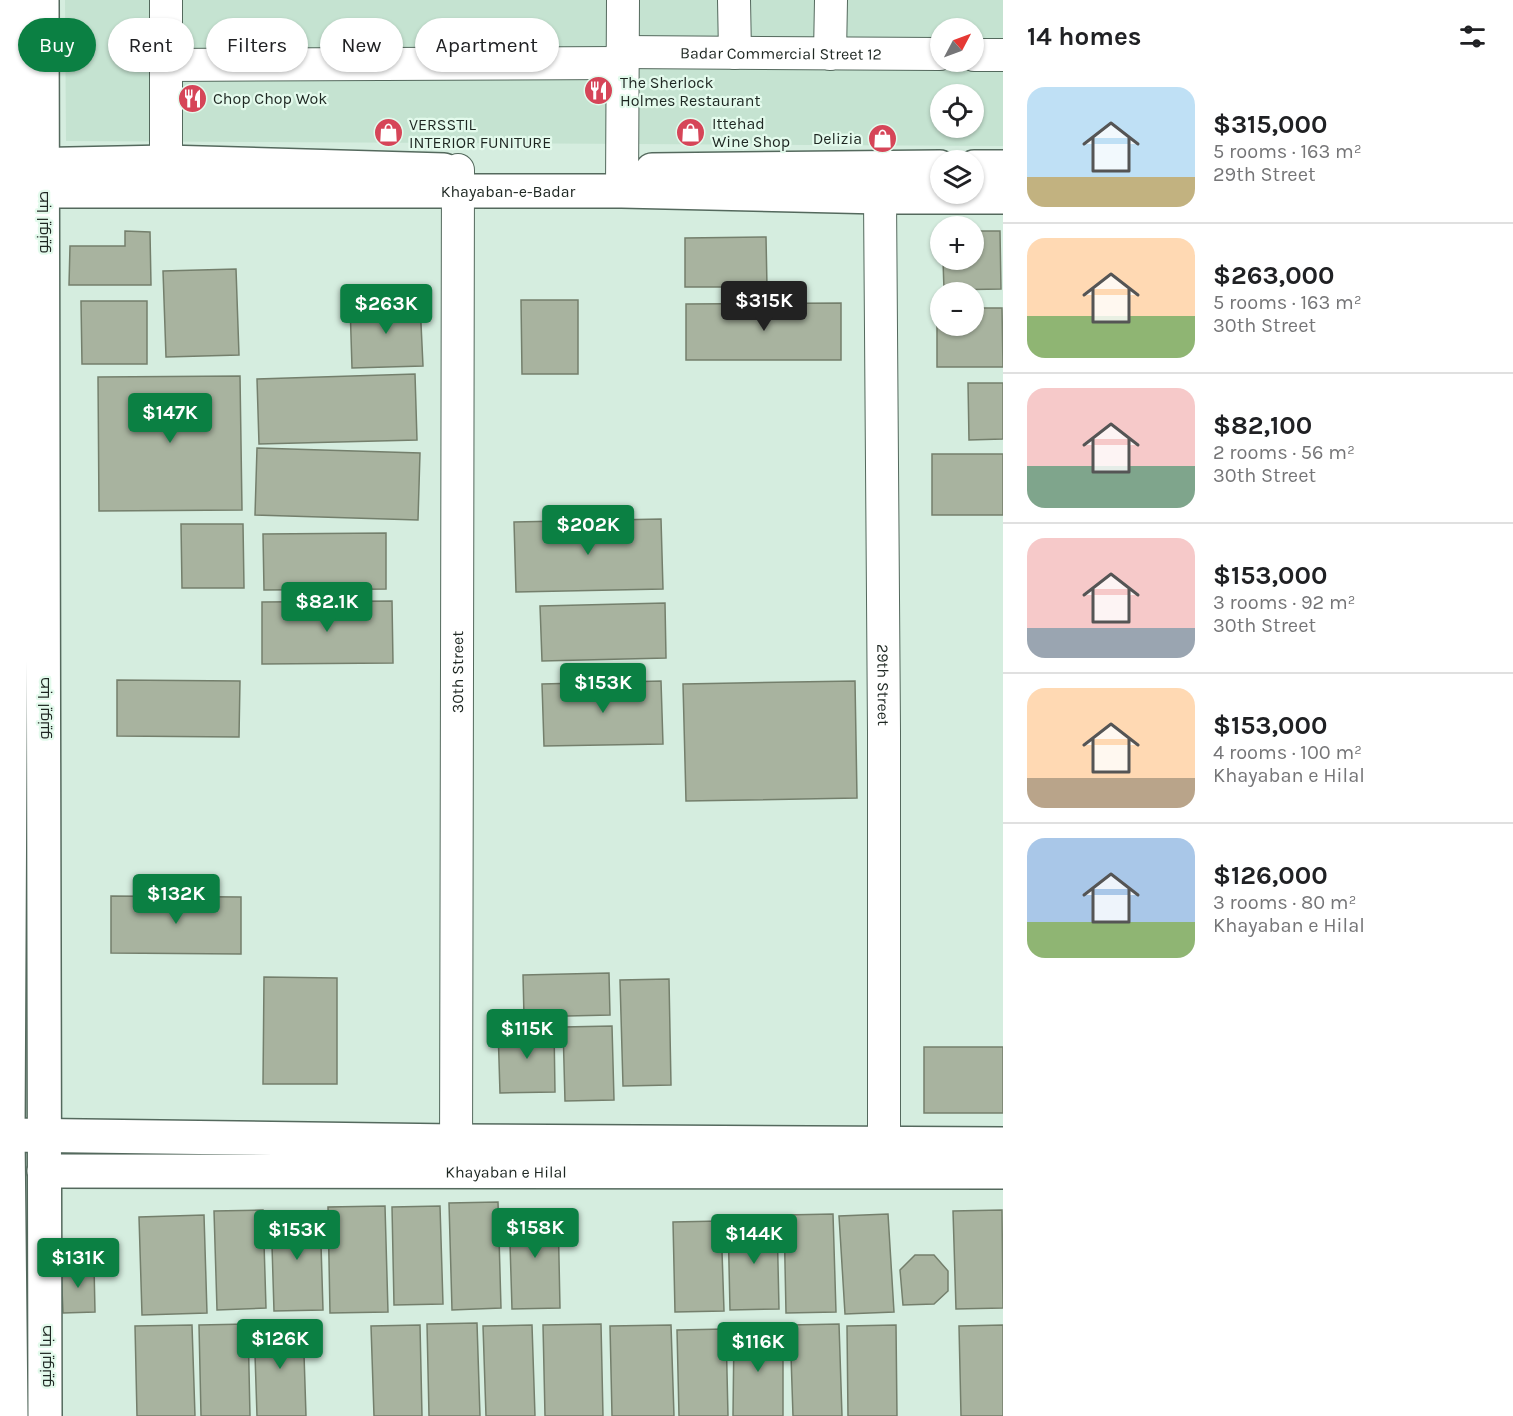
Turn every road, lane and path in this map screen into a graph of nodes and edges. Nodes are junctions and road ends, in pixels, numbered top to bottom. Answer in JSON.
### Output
{"nodes":[{"id":1,"x":14,"y":0,"type":"edge"},
{"id":2,"x":42,"y":0,"type":"edge"},
{"id":3,"x":166,"y":0,"type":"edge"},
{"id":4,"x":622,"y":0,"type":"edge"},
{"id":5,"x":734,"y":0,"type":"edge"},
{"id":6,"x":831,"y":0,"type":"edge"},
{"id":7,"x":166,"y":18,"type":"edge"},
{"id":8,"x":735,"y":52,"type":"junction"},
{"id":9,"x":830,"y":54,"type":"junction"},
{"id":10,"x":930,"y":54,"type":"edge"},
{"id":11,"x":984,"y":55,"type":"edge"},
{"id":12,"x":1003,"y":55,"type":"edge"},
{"id":13,"x":622,"y":57,"type":"junction"},
{"id":14,"x":194,"y":64,"type":"edge"},
{"id":15,"x":165,"y":72,"type":"edge"},
{"id":16,"x":1003,"y":166,"type":"edge"},
{"id":17,"x":930,"y":167,"type":"edge"},
{"id":18,"x":984,"y":167,"type":"edge"},
{"id":19,"x":166,"y":177,"type":"junction"},
{"id":20,"x":28,"y":178,"type":"junction"},
{"id":21,"x":458,"y":181,"type":"junction"},
{"id":22,"x":622,"y":181,"type":"junction"},
{"id":23,"x":880,"y":197,"type":"junction"},
{"id":24,"x":1003,"y":197,"type":"edge"},
{"id":25,"x":8,"y":1135,"type":"junction"},
{"id":26,"x":44,"y":1136,"type":"junction"},
{"id":27,"x":1003,"y":1144,"type":"edge"},
{"id":28,"x":456,"y":1156,"type":"junction"},
{"id":29,"x":884,"y":1157,"type":"junction"},
{"id":30,"x":4,"y":1170,"type":"edge"},
{"id":31,"x":44,"y":1171,"type":"junction"},
{"id":32,"x":1003,"y":1172,"type":"edge"},
{"id":33,"x":11,"y":1416,"type":"edge"},
{"id":34,"x":45,"y":1416,"type":"edge"}],
"edges":[{"from":1,"to":20,"type":"main road","name":"صبا ایونیو"},
{"from":2,"to":20,"type":"main road","name":"صبا ایونیو"},
{"from":3,"to":7,"type":"street"},
{"from":4,"to":13,"type":"street"},
{"from":5,"to":8,"type":"street"},
{"from":6,"to":9,"type":"street"},
{"from":8,"to":9,"type":"street","name":"Badar Commercial Street 12"},
{"from":8,"to":13,"type":"street","name":"Badar Commercial Street 12"},
{"from":9,"to":10,"type":"street","name":"Badar Commercial Street 12"},
{"from":11,"to":12,"type":"street"},
{"from":13,"to":14,"type":"street","name":"Badar Commercial Street 12"},
{"from":13,"to":22,"type":"street"},
{"from":15,"to":19,"type":"street"},
{"from":16,"to":18,"type":"main road"},
{"from":17,"to":22,"type":"main road","name":"Khayaban-e-Badar"},
{"from":19,"to":20,"type":"main road","name":"Khayaban-e-Badar"},
{"from":19,"to":21,"type":"main road","name":"Khayaban-e-Badar"},
{"from":20,"to":25,"type":"main road","name":"صبا ایونیو"},
{"from":20,"to":26,"type":"main road","name":"صبا ایونیو"},
{"from":21,"to":22,"type":"main road","name":"Khayaban-e-Badar"},
{"from":21,"to":28,"type":"street","name":"30th Street"},
{"from":22,"to":23,"type":"main road","name":"Khayaban-e-Badar"},
{"from":23,"to":24,"type":"main road","name":"Khayaban-e-Badar"},
{"from":23,"to":29,"type":"street","name":"29th Street"},
{"from":25,"to":26,"type":"main road","name":"Khayaban e Hilal"},
{"from":25,"to":30,"type":"main road","name":"صبا ایونیو"},
{"from":26,"to":28,"type":"main road","name":"Khayaban e Hilal"},
{"from":26,"to":31,"type":"main road","name":"صبا ایونیو"},
{"from":27,"to":29,"type":"main road","name":"Khayaban e Hilal"},
{"from":28,"to":29,"type":"main road","name":"Khayaban e Hilal"},
{"from":28,"to":31,"type":"main road","name":"Khayaban e Hilal"},
{"from":29,"to":32,"type":"main road","name":"Khayaban e Hilal"},
{"from":30,"to":31,"type":"street","name":"Khayaban e Hilal"},
{"from":30,"to":33,"type":"main road","name":"صبا ایونیو"},
{"from":31,"to":34,"type":"main road","name":"صبا ایونیو"}]}
